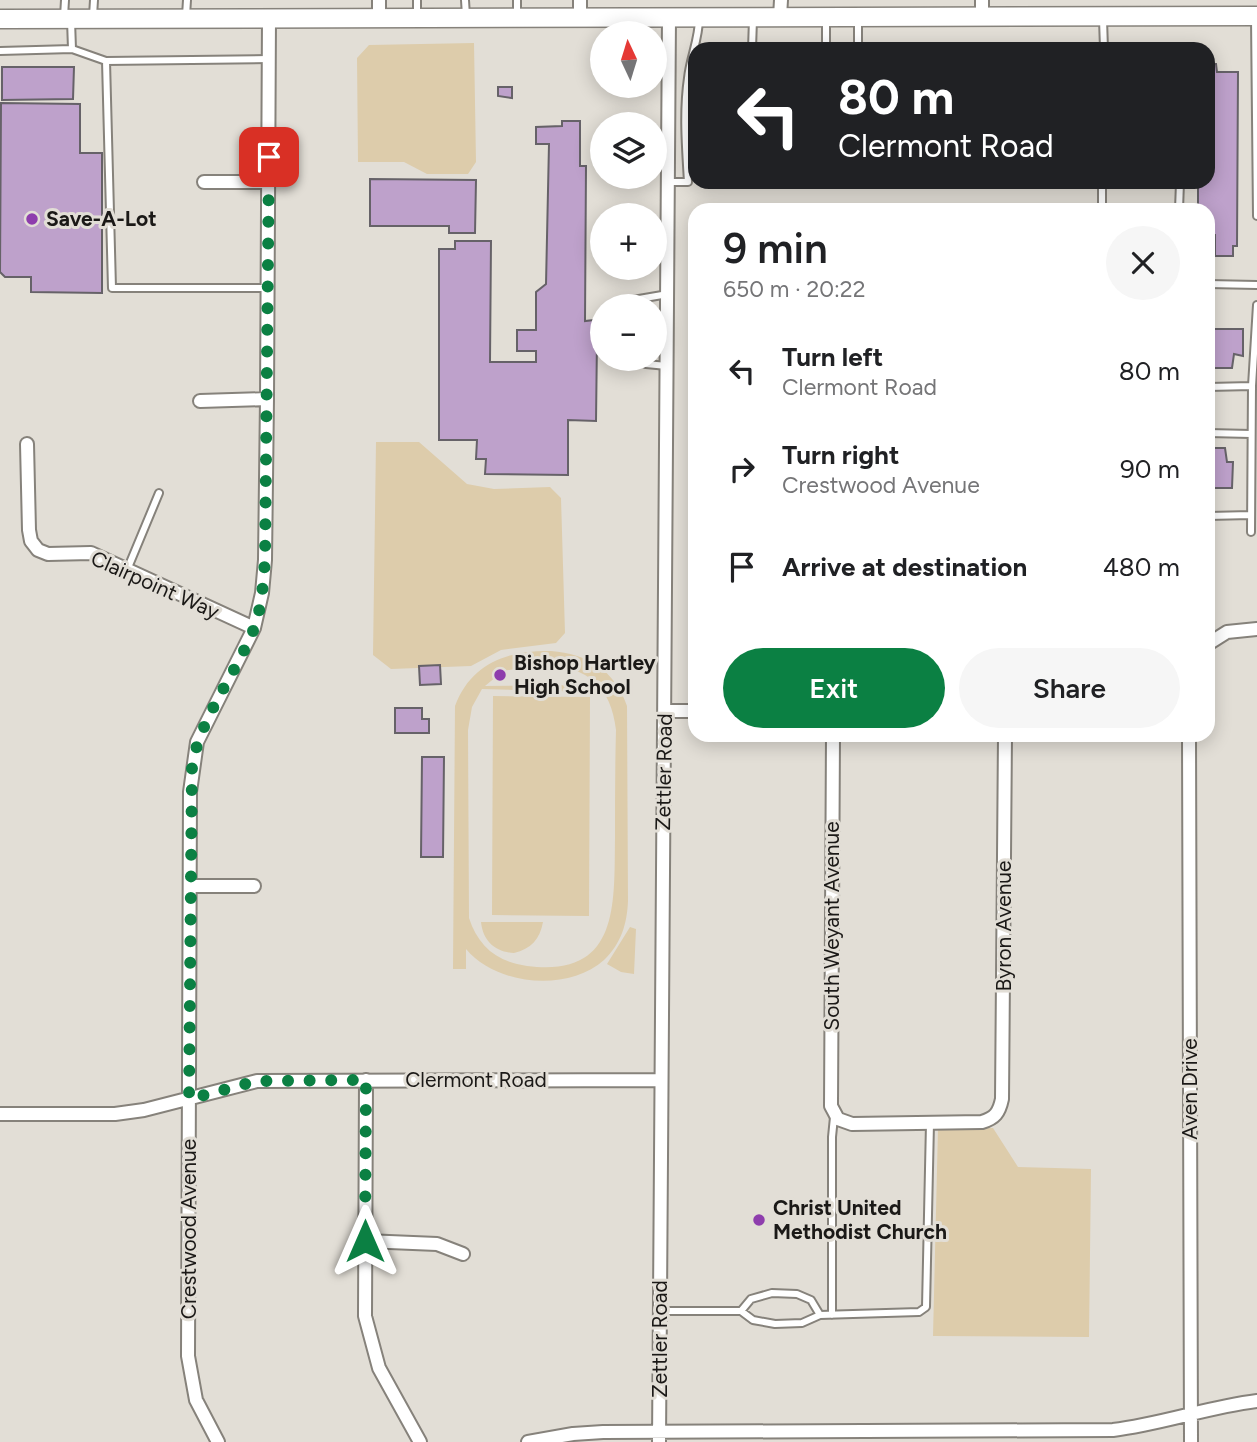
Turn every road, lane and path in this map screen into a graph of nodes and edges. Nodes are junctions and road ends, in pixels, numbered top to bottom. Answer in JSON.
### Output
{"nodes":[{"id":1,"x":65,"y":0,"type":"edge"},
{"id":2,"x":94,"y":0,"type":"edge"},
{"id":3,"x":781,"y":8,"type":"edge"},
{"id":4,"x":982,"y":8,"type":"edge"},
{"id":5,"x":186,"y":9,"type":"edge"},
{"id":6,"x":379,"y":9,"type":"edge"},
{"id":7,"x":417,"y":9,"type":"edge"},
{"id":8,"x":465,"y":9,"type":"edge"},
{"id":9,"x":517,"y":9,"type":"edge"},
{"id":10,"x":580,"y":9,"type":"edge"},
{"id":11,"x":1103,"y":16,"type":"junction"},
{"id":12,"x":1256,"y":16,"type":"edge"},
{"id":13,"x":670,"y":17,"type":"junction"},
{"id":14,"x":699,"y":17,"type":"junction"},
{"id":15,"x":753,"y":17,"type":"junction"},
{"id":16,"x":826,"y":17,"type":"junction"},
{"id":17,"x":858,"y":17,"type":"junction"},
{"id":18,"x":269,"y":18,"type":"junction"},
{"id":19,"x":0,"y":19,"type":"edge"},
{"id":20,"x":68,"y":19,"type":"junction"},
{"id":21,"x":93,"y":19,"type":"junction"},
{"id":22,"x":696,"y":42,"type":"edge"},
{"id":23,"x":752,"y":42,"type":"edge"},
{"id":24,"x":826,"y":42,"type":"edge"},
{"id":25,"x":858,"y":42,"type":"edge"},
{"id":26,"x":1104,"y":42,"type":"edge"},
{"id":27,"x":72,"y":49,"type":"junction"},
{"id":28,"x":0,"y":51,"type":"edge"},
{"id":29,"x":269,"y":59,"type":"junction"},
{"id":30,"x":106,"y":61,"type":"junction"},
{"id":31,"x":688,"y":82,"type":"edge"},
{"id":32,"x":688,"y":165,"type":"edge"},
{"id":33,"x":269,"y":182,"type":"junction"},
{"id":34,"x":688,"y":182,"type":"edge"},
{"id":35,"x":204,"y":183,"type":"dead end"},
{"id":36,"x":668,"y":183,"type":"junction"},
{"id":37,"x":1257,"y":216,"type":"edge"},
{"id":38,"x":1215,"y":284,"type":"edge"},
{"id":39,"x":1257,"y":285,"type":"edge"},
{"id":40,"x":267,"y":288,"type":"junction"},
{"id":41,"x":668,"y":293,"type":"junction"},
{"id":42,"x":663,"y":294,"type":"edge"},
{"id":43,"x":1257,"y":305,"type":"edge"},
{"id":44,"x":667,"y":366,"type":"edge"},
{"id":45,"x":667,"y":371,"type":"edge"},
{"id":46,"x":1252,"y":386,"type":"junction"},
{"id":47,"x":1215,"y":387,"type":"edge"},
{"id":48,"x":267,"y":399,"type":"junction"},
{"id":49,"x":200,"y":401,"type":"dead end"},
{"id":50,"x":1215,"y":433,"type":"edge"},
{"id":51,"x":1251,"y":434,"type":"junction"},
{"id":52,"x":27,"y":444,"type":"dead end"},
{"id":53,"x":159,"y":493,"type":"dead end"},
{"id":54,"x":1251,"y":515,"type":"junction"},
{"id":55,"x":1215,"y":516,"type":"edge"},
{"id":56,"x":1251,"y":532,"type":"dead end"},
{"id":57,"x":127,"y":570,"type":"junction"},
{"id":58,"x":254,"y":628,"type":"junction"},
{"id":59,"x":1257,"y":629,"type":"edge"},
{"id":60,"x":1215,"y":640,"type":"edge"},
{"id":61,"x":665,"y":711,"type":"junction"},
{"id":62,"x":688,"y":711,"type":"edge"},
{"id":63,"x":834,"y":742,"type":"edge"},
{"id":64,"x":1005,"y":742,"type":"edge"},
{"id":65,"x":1189,"y":742,"type":"edge"},
{"id":66,"x":190,"y":886,"type":"junction"},
{"id":67,"x":254,"y":886,"type":"dead end"},
{"id":68,"x":366,"y":1080,"type":"junction"},
{"id":69,"x":661,"y":1080,"type":"junction"},
{"id":70,"x":189,"y":1099,"type":"junction"},
{"id":71,"x":0,"y":1114,"type":"edge"},
{"id":72,"x":835,"y":1116,"type":"junction"},
{"id":73,"x":930,"y":1123,"type":"junction"},
{"id":74,"x":365,"y":1241,"type":"junction"},
{"id":75,"x":463,"y":1254,"type":"dead end"},
{"id":76,"x":660,"y":1311,"type":"junction"},
{"id":77,"x":741,"y":1311,"type":"junction"},
{"id":78,"x":832,"y":1314,"type":"junction"},
{"id":79,"x":820,"y":1315,"type":"junction"},
{"id":80,"x":1257,"y":1401,"type":"edge"},
{"id":81,"x":1190,"y":1416,"type":"junction"},
{"id":82,"x":903,"y":1437,"type":"edge"},
{"id":83,"x":659,"y":1438,"type":"edge"},
{"id":84,"x":218,"y":1442,"type":"edge"},
{"id":85,"x":420,"y":1442,"type":"edge"},
{"id":86,"x":527,"y":1442,"type":"edge"},
{"id":87,"x":1191,"y":1442,"type":"edge"}],
"edges":[{"from":1,"to":20,"type":"lane"},
{"from":2,"to":21,"type":"lane"},
{"from":3,"to":15,"type":"main road"},
{"from":3,"to":16,"type":"main road"},
{"from":4,"to":11,"type":"main road"},
{"from":4,"to":17,"type":"main road"},
{"from":5,"to":18,"type":"main road"},
{"from":5,"to":21,"type":"main road"},
{"from":6,"to":7,"type":"main road"},
{"from":6,"to":18,"type":"main road"},
{"from":7,"to":8,"type":"main road"},
{"from":8,"to":9,"type":"main road"},
{"from":9,"to":10,"type":"main road"},
{"from":10,"to":13,"type":"main road"},
{"from":11,"to":12,"type":"main road"},
{"from":11,"to":26,"type":"lane"},
{"from":12,"to":37,"type":"lane"},
{"from":13,"to":14,"type":"main road"},
{"from":13,"to":36,"type":"street","name":"Zettler Road"},
{"from":14,"to":15,"type":"main road"},
{"from":14,"to":22,"type":"lane"},
{"from":15,"to":23,"type":"lane"},
{"from":16,"to":17,"type":"main road"},
{"from":16,"to":24,"type":"lane"},
{"from":17,"to":25,"type":"lane"},
{"from":18,"to":29,"type":"street","name":"Crestwood Avenue"},
{"from":19,"to":20,"type":"main road"},
{"from":20,"to":21,"type":"main road"},
{"from":20,"to":27,"type":"lane"},
{"from":27,"to":28,"type":"lane"},
{"from":27,"to":30,"type":"lane"},
{"from":29,"to":30,"type":"lane"},
{"from":29,"to":33,"type":"street","name":"Crestwood Avenue"},
{"from":30,"to":40,"type":"lane"},
{"from":31,"to":32,"type":"lane"},
{"from":33,"to":35,"type":"street"},
{"from":33,"to":40,"type":"street","name":"Crestwood Avenue"},
{"from":34,"to":36,"type":"lane"},
{"from":36,"to":41,"type":"street","name":"Zettler Road"},
{"from":38,"to":39,"type":"lane"},
{"from":40,"to":48,"type":"street","name":"Crestwood Avenue"},
{"from":41,"to":42,"type":"lane"},
{"from":41,"to":44,"type":"street","name":"Zettler Road"},
{"from":43,"to":46,"type":"lane"},
{"from":45,"to":61,"type":"street","name":"Zettler Road"},
{"from":46,"to":47,"type":"lane"},
{"from":46,"to":51,"type":"lane"},
{"from":48,"to":49,"type":"street"},
{"from":48,"to":58,"type":"street","name":"Crestwood Avenue"},
{"from":50,"to":51,"type":"lane"},
{"from":51,"to":54,"type":"lane"},
{"from":52,"to":57,"type":"street","name":"Clairpoint Way"},
{"from":53,"to":57,"type":"lane"},
{"from":54,"to":55,"type":"lane"},
{"from":54,"to":56,"type":"lane"},
{"from":57,"to":58,"type":"street","name":"Clairpoint Way"},
{"from":58,"to":66,"type":"street","name":"Crestwood Avenue"},
{"from":59,"to":60,"type":"street"},
{"from":61,"to":62,"type":"street"},
{"from":61,"to":69,"type":"street","name":"Zettler Road"},
{"from":63,"to":72,"type":"street","name":"South Weyant Avenue"},
{"from":64,"to":73,"type":"street","name":"Byron Avenue"},
{"from":65,"to":81,"type":"street","name":"Aven Drive"},
{"from":66,"to":67,"type":"street"},
{"from":66,"to":70,"type":"street","name":"Crestwood Avenue"},
{"from":68,"to":69,"type":"street","name":"Clermont Road"},
{"from":68,"to":70,"type":"street","name":"Clermont Road"},
{"from":68,"to":74,"type":"street"},
{"from":69,"to":76,"type":"street","name":"Zettler Road"},
{"from":70,"to":71,"type":"street","name":"Clermont Road"},
{"from":70,"to":84,"type":"street","name":"Crestwood Avenue"},
{"from":72,"to":73,"type":"street"},
{"from":72,"to":78,"type":"lane"},
{"from":73,"to":78,"type":"lane"},
{"from":74,"to":75,"type":"street"},
{"from":74,"to":85,"type":"street"},
{"from":76,"to":77,"type":"lane"},
{"from":76,"to":83,"type":"street","name":"Zettler Road"},
{"from":77,"to":79,"type":"lane"},
{"from":77,"to":79,"type":"lane"},
{"from":78,"to":79,"type":"lane"},
{"from":80,"to":81,"type":"street"},
{"from":81,"to":82,"type":"street"},
{"from":81,"to":87,"type":"street","name":"Aven Drive"},
{"from":82,"to":83,"type":"street"},
{"from":83,"to":86,"type":"street"}]}
